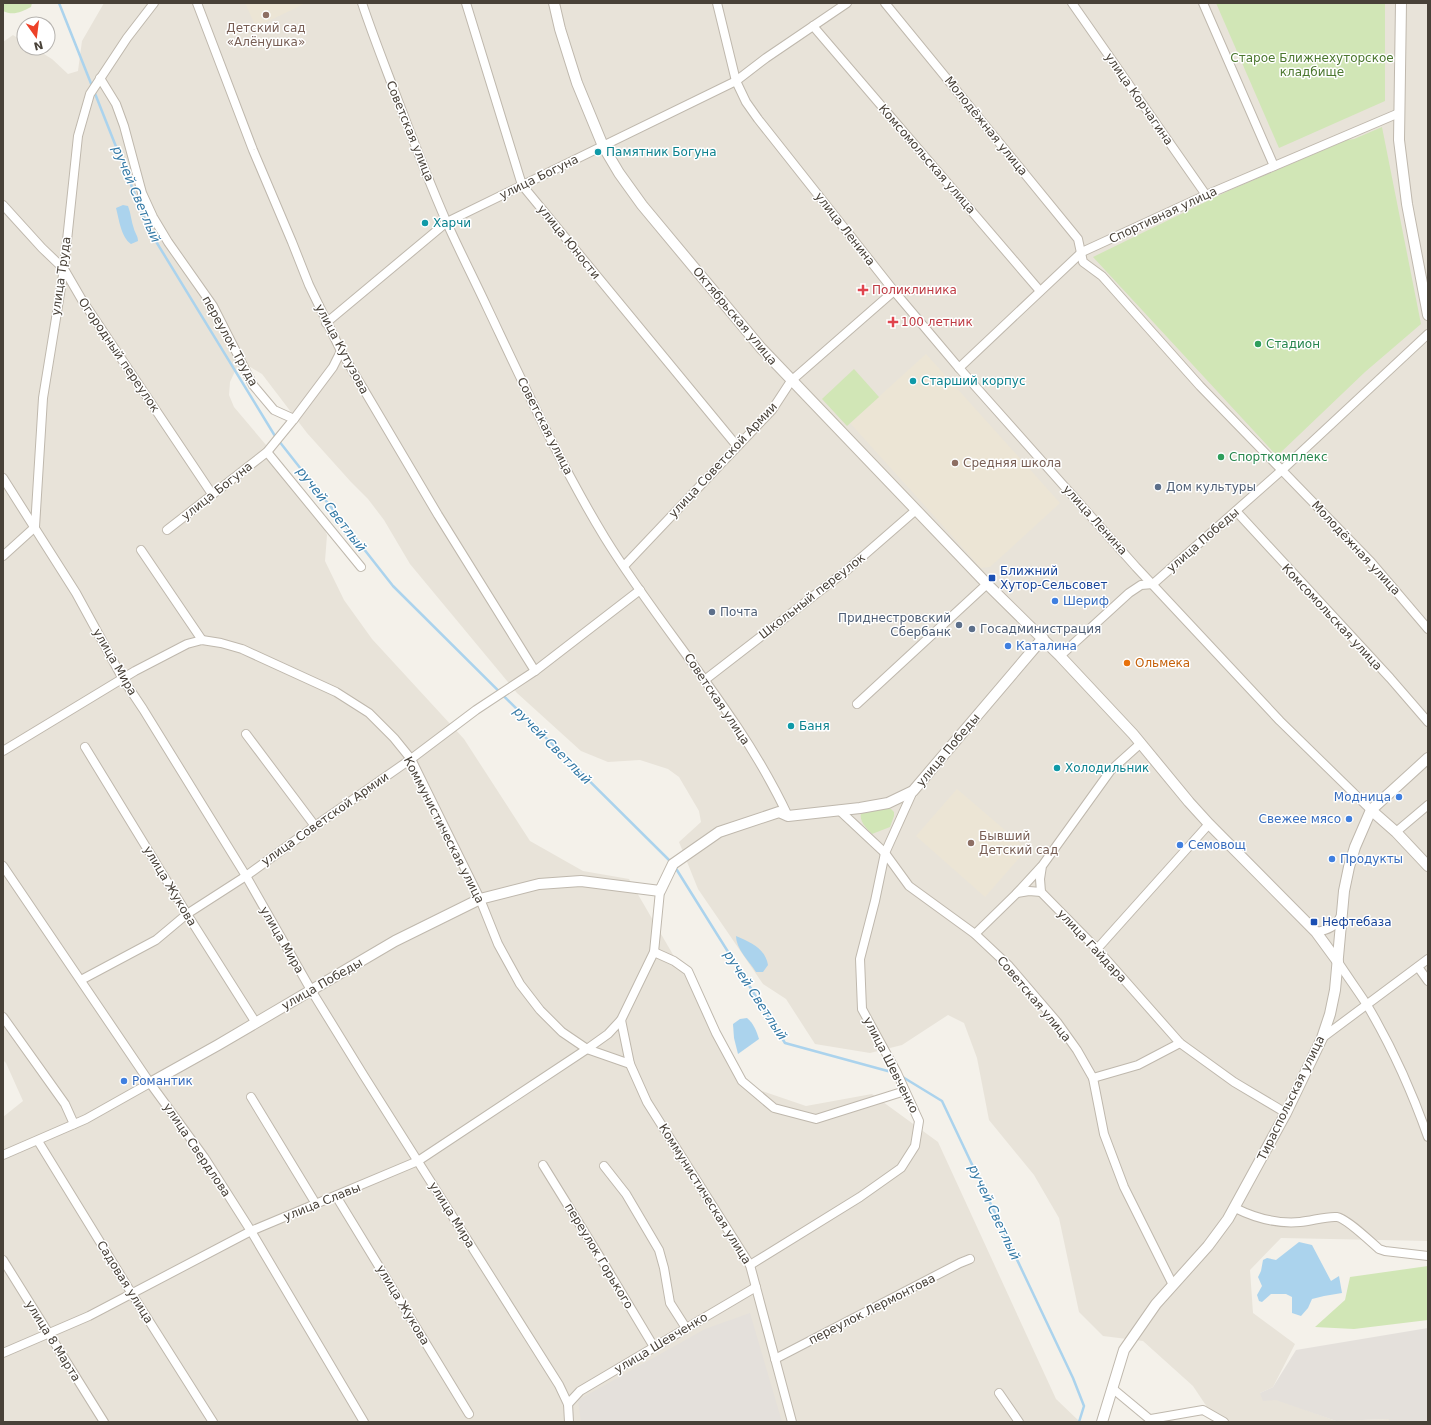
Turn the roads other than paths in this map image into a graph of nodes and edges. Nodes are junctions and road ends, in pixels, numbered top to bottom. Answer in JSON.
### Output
{"nodes":[{"id":1,"x":154,"y":3,"type":"edge"},
{"id":2,"x":197,"y":3,"type":"edge"},
{"id":3,"x":362,"y":3,"type":"edge"},
{"id":4,"x":466,"y":3,"type":"edge"},
{"id":5,"x":554,"y":3,"type":"edge"},
{"id":6,"x":717,"y":3,"type":"edge"},
{"id":7,"x":847,"y":3,"type":"edge"},
{"id":8,"x":885,"y":3,"type":"edge"},
{"id":9,"x":1072,"y":3,"type":"edge"},
{"id":10,"x":1203,"y":3,"type":"edge"},
{"id":11,"x":1401,"y":3,"type":"edge"},
{"id":12,"x":813,"y":26,"type":"junction"},
{"id":13,"x":100,"y":78,"type":"junction"},
{"id":14,"x":736,"y":81,"type":"junction"},
{"id":15,"x":1399,"y":113,"type":"junction"},
{"id":16,"x":603,"y":146,"type":"junction"},
{"id":17,"x":1274,"y":166,"type":"junction"},
{"id":18,"x":522,"y":185,"type":"junction"},
{"id":19,"x":1206,"y":195,"type":"junction"},
{"id":20,"x":3,"y":205,"type":"edge"},
{"id":21,"x":447,"y":222,"type":"junction"},
{"id":22,"x":1082,"y":252,"type":"junction"},
{"id":23,"x":64,"y":269,"type":"junction"},
{"id":24,"x":894,"y":291,"type":"junction"},
{"id":25,"x":1040,"y":291,"type":"junction"},
{"id":26,"x":1428,"y":315,"type":"edge"},
{"id":27,"x":326,"y":323,"type":"junction"},
{"id":28,"x":1428,"y":334,"type":"edge"},
{"id":29,"x":341,"y":351,"type":"junction"},
{"id":30,"x":959,"y":368,"type":"junction"},
{"id":31,"x":791,"y":381,"type":"junction"},
{"id":32,"x":294,"y":419,"type":"junction"},
{"id":33,"x":737,"y":446,"type":"junction"},
{"id":34,"x":267,"y":452,"type":"junction"},
{"id":35,"x":1282,"y":470,"type":"junction"},
{"id":36,"x":3,"y":478,"type":"edge"},
{"id":37,"x":212,"y":494,"type":"junction"},
{"id":38,"x":916,"y":510,"type":"junction"},
{"id":39,"x":1236,"y":512,"type":"junction"},
{"id":40,"x":35,"y":527,"type":"junction"},
{"id":41,"x":167,"y":530,"type":"dead end"},
{"id":42,"x":141,"y":550,"type":"dead end"},
{"id":43,"x":3,"y":556,"type":"edge"},
{"id":44,"x":624,"y":566,"type":"junction"},
{"id":45,"x":361,"y":567,"type":"dead end"},
{"id":46,"x":988,"y":584,"type":"junction"},
{"id":47,"x":1152,"y":584,"type":"junction"},
{"id":48,"x":640,"y":590,"type":"junction"},
{"id":49,"x":1428,"y":629,"type":"edge"},
{"id":50,"x":1042,"y":638,"type":"junction"},
{"id":51,"x":202,"y":640,"type":"junction"},
{"id":52,"x":1060,"y":656,"type":"junction"},
{"id":53,"x":534,"y":671,"type":"junction"},
{"id":54,"x":123,"y":679,"type":"junction"},
{"id":55,"x":706,"y":679,"type":"junction"},
{"id":56,"x":857,"y":704,"type":"dead end"},
{"id":57,"x":1428,"y":722,"type":"edge"},
{"id":58,"x":246,"y":734,"type":"dead end"},
{"id":59,"x":1141,"y":744,"type":"junction"},
{"id":60,"x":85,"y":747,"type":"dead end"},
{"id":61,"x":3,"y":751,"type":"edge"},
{"id":62,"x":1428,"y":758,"type":"edge"},
{"id":63,"x":411,"y":759,"type":"junction"},
{"id":64,"x":913,"y":791,"type":"junction"},
{"id":65,"x":1428,"y":805,"type":"edge"},
{"id":66,"x":839,"y":810,"type":"junction"},
{"id":67,"x":1371,"y":810,"type":"junction"},
{"id":68,"x":788,"y":816,"type":"junction"},
{"id":69,"x":1209,"y":824,"type":"junction"},
{"id":70,"x":315,"y":826,"type":"junction"},
{"id":71,"x":1396,"y":832,"type":"junction"},
{"id":72,"x":885,"y":853,"type":"junction"},
{"id":73,"x":3,"y":866,"type":"edge"},
{"id":74,"x":1042,"y":866,"type":"junction"},
{"id":75,"x":1428,"y":866,"type":"edge"},
{"id":76,"x":246,"y":876,"type":"junction"},
{"id":77,"x":660,"y":891,"type":"junction"},
{"id":78,"x":1041,"y":892,"type":"junction"},
{"id":79,"x":1017,"y":893,"type":"junction"},
{"id":80,"x":480,"y":899,"type":"junction"},
{"id":81,"x":187,"y":914,"type":"junction"},
{"id":82,"x":1343,"y":914,"type":"junction"},
{"id":83,"x":1316,"y":932,"type":"junction"},
{"id":84,"x":975,"y":934,"type":"junction"},
{"id":85,"x":1097,"y":949,"type":"junction"},
{"id":86,"x":654,"y":952,"type":"junction"},
{"id":87,"x":1428,"y":959,"type":"edge"},
{"id":88,"x":1338,"y":962,"type":"junction"},
{"id":89,"x":1418,"y":967,"type":"junction"},
{"id":90,"x":81,"y":980,"type":"junction"},
{"id":91,"x":1428,"y":981,"type":"edge"},
{"id":92,"x":311,"y":990,"type":"junction"},
{"id":93,"x":1367,"y":1005,"type":"junction"},
{"id":94,"x":3,"y":1017,"type":"edge"},
{"id":95,"x":621,"y":1020,"type":"junction"},
{"id":96,"x":256,"y":1023,"type":"junction"},
{"id":97,"x":1322,"y":1038,"type":"junction"},
{"id":98,"x":1180,"y":1043,"type":"junction"},
{"id":99,"x":587,"y":1049,"type":"junction"},
{"id":100,"x":630,"y":1064,"type":"junction"},
{"id":101,"x":1093,"y":1078,"type":"junction"},
{"id":102,"x":150,"y":1083,"type":"junction"},
{"id":103,"x":905,"y":1091,"type":"junction"},
{"id":104,"x":250,"y":1097,"type":"dead end"},
{"id":105,"x":1286,"y":1113,"type":"junction"},
{"id":106,"x":74,"y":1124,"type":"junction"},
{"id":107,"x":1428,"y":1137,"type":"edge"},
{"id":108,"x":38,"y":1141,"type":"junction"},
{"id":109,"x":3,"y":1155,"type":"edge"},
{"id":110,"x":418,"y":1161,"type":"junction"},
{"id":111,"x":543,"y":1165,"type":"dead end"},
{"id":112,"x":604,"y":1166,"type":"dead end"},
{"id":113,"x":336,"y":1196,"type":"junction"},
{"id":114,"x":316,"y":1204,"type":"junction"},
{"id":115,"x":1235,"y":1208,"type":"junction"},
{"id":116,"x":251,"y":1231,"type":"junction"},
{"id":117,"x":1428,"y":1256,"type":"edge"},
{"id":118,"x":3,"y":1260,"type":"edge"},
{"id":119,"x":970,"y":1260,"type":"dead end"},
{"id":120,"x":750,"y":1265,"type":"junction"},
{"id":121,"x":1173,"y":1285,"type":"junction"},
{"id":122,"x":756,"y":1287,"type":"junction"},
{"id":123,"x":132,"y":1294,"type":"junction"},
{"id":124,"x":686,"y":1328,"type":"junction"},
{"id":125,"x":48,"y":1333,"type":"junction"},
{"id":126,"x":654,"y":1347,"type":"junction"},
{"id":127,"x":3,"y":1353,"type":"edge"},
{"id":128,"x":775,"y":1359,"type":"junction"},
{"id":129,"x":1112,"y":1388,"type":"junction"},
{"id":130,"x":999,"y":1393,"type":"dead end"},
{"id":131,"x":568,"y":1404,"type":"junction"},
{"id":132,"x":469,"y":1414,"type":"dead end"},
{"id":133,"x":1152,"y":1421,"type":"edge"},
{"id":134,"x":104,"y":1422,"type":"edge"},
{"id":135,"x":213,"y":1422,"type":"edge"},
{"id":136,"x":364,"y":1422,"type":"edge"},
{"id":137,"x":568,"y":1422,"type":"edge"},
{"id":138,"x":792,"y":1422,"type":"edge"},
{"id":139,"x":1019,"y":1422,"type":"edge"},
{"id":140,"x":1102,"y":1422,"type":"edge"},
{"id":141,"x":1224,"y":1422,"type":"edge"}],
"edges":[{"from":1,"to":13,"type":"street","name":"улица Труда"},
{"from":2,"to":27,"type":"street","name":"улица Кутузова"},
{"from":3,"to":21,"type":"street","name":"Советская улица"},
{"from":4,"to":18,"type":"street","name":"улица Юности"},
{"from":5,"to":16,"type":"street","name":"Октябрьская улица"},
{"from":6,"to":14,"type":"street","name":"улица Ленина"},
{"from":7,"to":12,"type":"street","name":"улица Богуна"},
{"from":8,"to":22,"type":"street","name":"Молодёжная улица"},
{"from":9,"to":19,"type":"street","name":"улица Корчагина"},
{"from":10,"to":17,"type":"street"},
{"from":11,"to":15,"type":"street"},
{"from":12,"to":14,"type":"street","name":"улица Богуна"},
{"from":12,"to":25,"type":"street","name":"Комсомольская улица"},
{"from":13,"to":23,"type":"street","name":"улица Труда"},
{"from":13,"to":32,"type":"street","name":"переулок Труда"},
{"from":14,"to":16,"type":"street","name":"улица Богуна"},
{"from":14,"to":24,"type":"street","name":"улица Ленина"},
{"from":15,"to":17,"type":"street","name":"Спортивная улица"},
{"from":15,"to":26,"type":"street"},
{"from":16,"to":18,"type":"street","name":"улица Богуна"},
{"from":16,"to":31,"type":"street","name":"Октябрьская улица"},
{"from":17,"to":19,"type":"street","name":"Спортивная улица"},
{"from":18,"to":21,"type":"street","name":"улица Богуна"},
{"from":18,"to":33,"type":"street","name":"улица Юности"},
{"from":19,"to":22,"type":"street","name":"Спортивная улица"},
{"from":20,"to":23,"type":"street","name":"Огородный переулок"},
{"from":21,"to":27,"type":"street","name":"улица Богуна"},
{"from":21,"to":44,"type":"street","name":"Советская улица"},
{"from":22,"to":25,"type":"street","name":"Спортивная улица"},
{"from":22,"to":35,"type":"street","name":"Молодёжная улица"},
{"from":23,"to":37,"type":"street","name":"Огородный переулок"},
{"from":23,"to":40,"type":"street","name":"улица Труда"},
{"from":24,"to":30,"type":"street","name":"улица Ленина"},
{"from":24,"to":31,"type":"street","name":"улица Советской Армии"},
{"from":25,"to":30,"type":"street","name":"Спортивная улица"},
{"from":27,"to":29,"type":"street","name":"улица Кутузова"},
{"from":28,"to":35,"type":"street","name":"улица Победы"},
{"from":29,"to":32,"type":"street","name":"улица Богуна"},
{"from":29,"to":53,"type":"street","name":"улица Кутузова"},
{"from":30,"to":47,"type":"street","name":"улица Ленина"},
{"from":31,"to":33,"type":"street","name":"улица Советской Армии"},
{"from":31,"to":38,"type":"street","name":"Октябрьская улица"},
{"from":32,"to":34,"type":"street","name":"улица Богуна"},
{"from":33,"to":44,"type":"street","name":"улица Советской Армии"},
{"from":34,"to":37,"type":"street","name":"улица Богуна"},
{"from":34,"to":45,"type":"street"},
{"from":35,"to":39,"type":"street","name":"улица Победы"},
{"from":35,"to":49,"type":"street","name":"Молодёжная улица"},
{"from":36,"to":40,"type":"street","name":"улица Мира"},
{"from":37,"to":41,"type":"street","name":"улица Богуна"},
{"from":38,"to":46,"type":"street","name":"Октябрьская улица"},
{"from":38,"to":55,"type":"street","name":"Школьный переулок"},
{"from":39,"to":47,"type":"street","name":"улица Победы"},
{"from":39,"to":57,"type":"street","name":"Комсомольская улица"},
{"from":40,"to":43,"type":"street"},
{"from":40,"to":54,"type":"street","name":"улица Мира"},
{"from":42,"to":51,"type":"street"},
{"from":44,"to":48,"type":"street","name":"Советская улица"},
{"from":46,"to":50,"type":"street","name":"Октябрьская улица"},
{"from":46,"to":56,"type":"street"},
{"from":47,"to":52,"type":"street","name":"улица Победы"},
{"from":47,"to":67,"type":"street","name":"улица Ленина"},
{"from":48,"to":53,"type":"street","name":"улица Советской Армии"},
{"from":48,"to":55,"type":"street","name":"Советская улица"},
{"from":50,"to":52,"type":"street","name":"Октябрьская улица"},
{"from":50,"to":64,"type":"street","name":"улица Победы"},
{"from":51,"to":54,"type":"street","name":"Коммунистическая улица"},
{"from":51,"to":63,"type":"street","name":"Коммунистическая улица"},
{"from":52,"to":59,"type":"street","name":"Октябрьская улица"},
{"from":53,"to":63,"type":"street","name":"улица Советской Армии"},
{"from":54,"to":61,"type":"street","name":"Коммунистическая улица"},
{"from":54,"to":76,"type":"street","name":"улица Мира"},
{"from":55,"to":68,"type":"street","name":"Советская улица"},
{"from":58,"to":70,"type":"street"},
{"from":59,"to":69,"type":"street","name":"Октябрьская улица"},
{"from":59,"to":74,"type":"street"},
{"from":60,"to":81,"type":"street","name":"улица Жукова"},
{"from":62,"to":67,"type":"street","name":"Тираспольская улица"},
{"from":63,"to":70,"type":"street","name":"улица Советской Армии"},
{"from":63,"to":80,"type":"street","name":"Коммунистическая улица"},
{"from":64,"to":66,"type":"street"},
{"from":64,"to":72,"type":"street","name":"улица Победы"},
{"from":65,"to":71,"type":"street"},
{"from":66,"to":68,"type":"street"},
{"from":66,"to":72,"type":"street","name":"Советская улица"},
{"from":67,"to":71,"type":"street","name":"улица Ленина"},
{"from":67,"to":82,"type":"street","name":"Тираспольская улица"},
{"from":68,"to":77,"type":"street"},
{"from":69,"to":83,"type":"street","name":"Октябрьская улица"},
{"from":69,"to":85,"type":"street"},
{"from":70,"to":76,"type":"street","name":"улица Советской Армии"},
{"from":71,"to":75,"type":"street","name":"улица Ленина"},
{"from":72,"to":84,"type":"street","name":"Советская улица"},
{"from":72,"to":103,"type":"street","name":"улица Шевченко"},
{"from":73,"to":90,"type":"street","name":"улица Свердлова"},
{"from":74,"to":78,"type":"street"},
{"from":74,"to":79,"type":"street"},
{"from":76,"to":81,"type":"street","name":"улица Советской Армии"},
{"from":76,"to":92,"type":"street","name":"улица Мира"},
{"from":77,"to":80,"type":"street","name":"улица Победы"},
{"from":77,"to":86,"type":"street"},
{"from":78,"to":79,"type":"street"},
{"from":78,"to":85,"type":"street","name":"улица Гайдара"},
{"from":79,"to":84,"type":"street"},
{"from":80,"to":92,"type":"street","name":"улица Победы"},
{"from":80,"to":99,"type":"street","name":"Коммунистическая улица"},
{"from":81,"to":90,"type":"street","name":"улица Советской Армии"},
{"from":81,"to":96,"type":"street","name":"улица Жукова"},
{"from":82,"to":83,"type":"street"},
{"from":82,"to":88,"type":"street","name":"Тираспольская улица"},
{"from":83,"to":88,"type":"street","name":"Октябрьская улица"},
{"from":84,"to":101,"type":"street","name":"Советская улица"},
{"from":85,"to":98,"type":"street","name":"улица Гайдара"},
{"from":86,"to":95,"type":"street"},
{"from":86,"to":103,"type":"street"},
{"from":87,"to":89,"type":"street"},
{"from":88,"to":93,"type":"street","name":"Октябрьская улица"},
{"from":88,"to":97,"type":"street","name":"Тираспольская улица"},
{"from":89,"to":91,"type":"street"},
{"from":89,"to":93,"type":"street"},
{"from":90,"to":102,"type":"street","name":"улица Свердлова"},
{"from":92,"to":96,"type":"street","name":"улица Победы"},
{"from":92,"to":110,"type":"street","name":"улица Мира"},
{"from":93,"to":97,"type":"street"},
{"from":93,"to":107,"type":"street","name":"Октябрьская улица"},
{"from":94,"to":106,"type":"street"},
{"from":95,"to":99,"type":"street","name":"улица Славы"},
{"from":95,"to":100,"type":"street","name":"Коммунистическая улица"},
{"from":96,"to":102,"type":"street","name":"улица Победы"},
{"from":97,"to":105,"type":"street","name":"Тираспольская улица"},
{"from":98,"to":101,"type":"street"},
{"from":98,"to":105,"type":"street","name":"улица Гайдара"},
{"from":99,"to":100,"type":"street","name":"Коммунистическая улица"},
{"from":99,"to":110,"type":"street","name":"улица Славы"},
{"from":100,"to":120,"type":"street","name":"Коммунистическая улица"},
{"from":101,"to":121,"type":"street","name":"Советская улица"},
{"from":102,"to":106,"type":"street","name":"улица Победы"},
{"from":102,"to":116,"type":"street","name":"улица Свердлова"},
{"from":103,"to":120,"type":"street","name":"улица Шевченко"},
{"from":104,"to":114,"type":"street"},
{"from":105,"to":115,"type":"street","name":"Тираспольская улица"},
{"from":106,"to":108,"type":"street","name":"улица Победы"},
{"from":108,"to":109,"type":"street","name":"улица Победы"},
{"from":108,"to":123,"type":"street","name":"Садовая улица"},
{"from":110,"to":113,"type":"street","name":"улица Славы"},
{"from":110,"to":131,"type":"street","name":"улица Мира"},
{"from":111,"to":126,"type":"street","name":"переулок Горького"},
{"from":112,"to":124,"type":"street"},
{"from":113,"to":114,"type":"street","name":"улица Славы"},
{"from":113,"to":132,"type":"street","name":"улица Жукова"},
{"from":114,"to":116,"type":"street","name":"улица Славы"},
{"from":115,"to":117,"type":"street"},
{"from":115,"to":121,"type":"street","name":"Тираспольская улица"},
{"from":116,"to":123,"type":"street","name":"улица Славы"},
{"from":116,"to":136,"type":"street","name":"улица Свердлова"},
{"from":118,"to":125,"type":"street","name":"улица 8 Марта"},
{"from":119,"to":128,"type":"street","name":"переулок Лермонтова"},
{"from":120,"to":122,"type":"street","name":"Коммунистическая улица"},
{"from":121,"to":129,"type":"street","name":"Тираспольская улица"},
{"from":122,"to":124,"type":"street","name":"улица Шевченко"},
{"from":122,"to":128,"type":"street","name":"Коммунистическая улица"},
{"from":123,"to":125,"type":"street","name":"улица Славы"},
{"from":123,"to":135,"type":"street","name":"Садовая улица"},
{"from":124,"to":126,"type":"street","name":"улица Шевченко"},
{"from":125,"to":127,"type":"street","name":"улица Славы"},
{"from":125,"to":134,"type":"street","name":"улица 8 Марта"},
{"from":126,"to":131,"type":"street","name":"улица Шевченко"},
{"from":128,"to":138,"type":"street","name":"Коммунистическая улица"},
{"from":129,"to":133,"type":"street"},
{"from":129,"to":140,"type":"street","name":"Тираспольская улица"},
{"from":130,"to":139,"type":"street"},
{"from":131,"to":137,"type":"street","name":"улица Мира"},
{"from":133,"to":141,"type":"street"}]}
